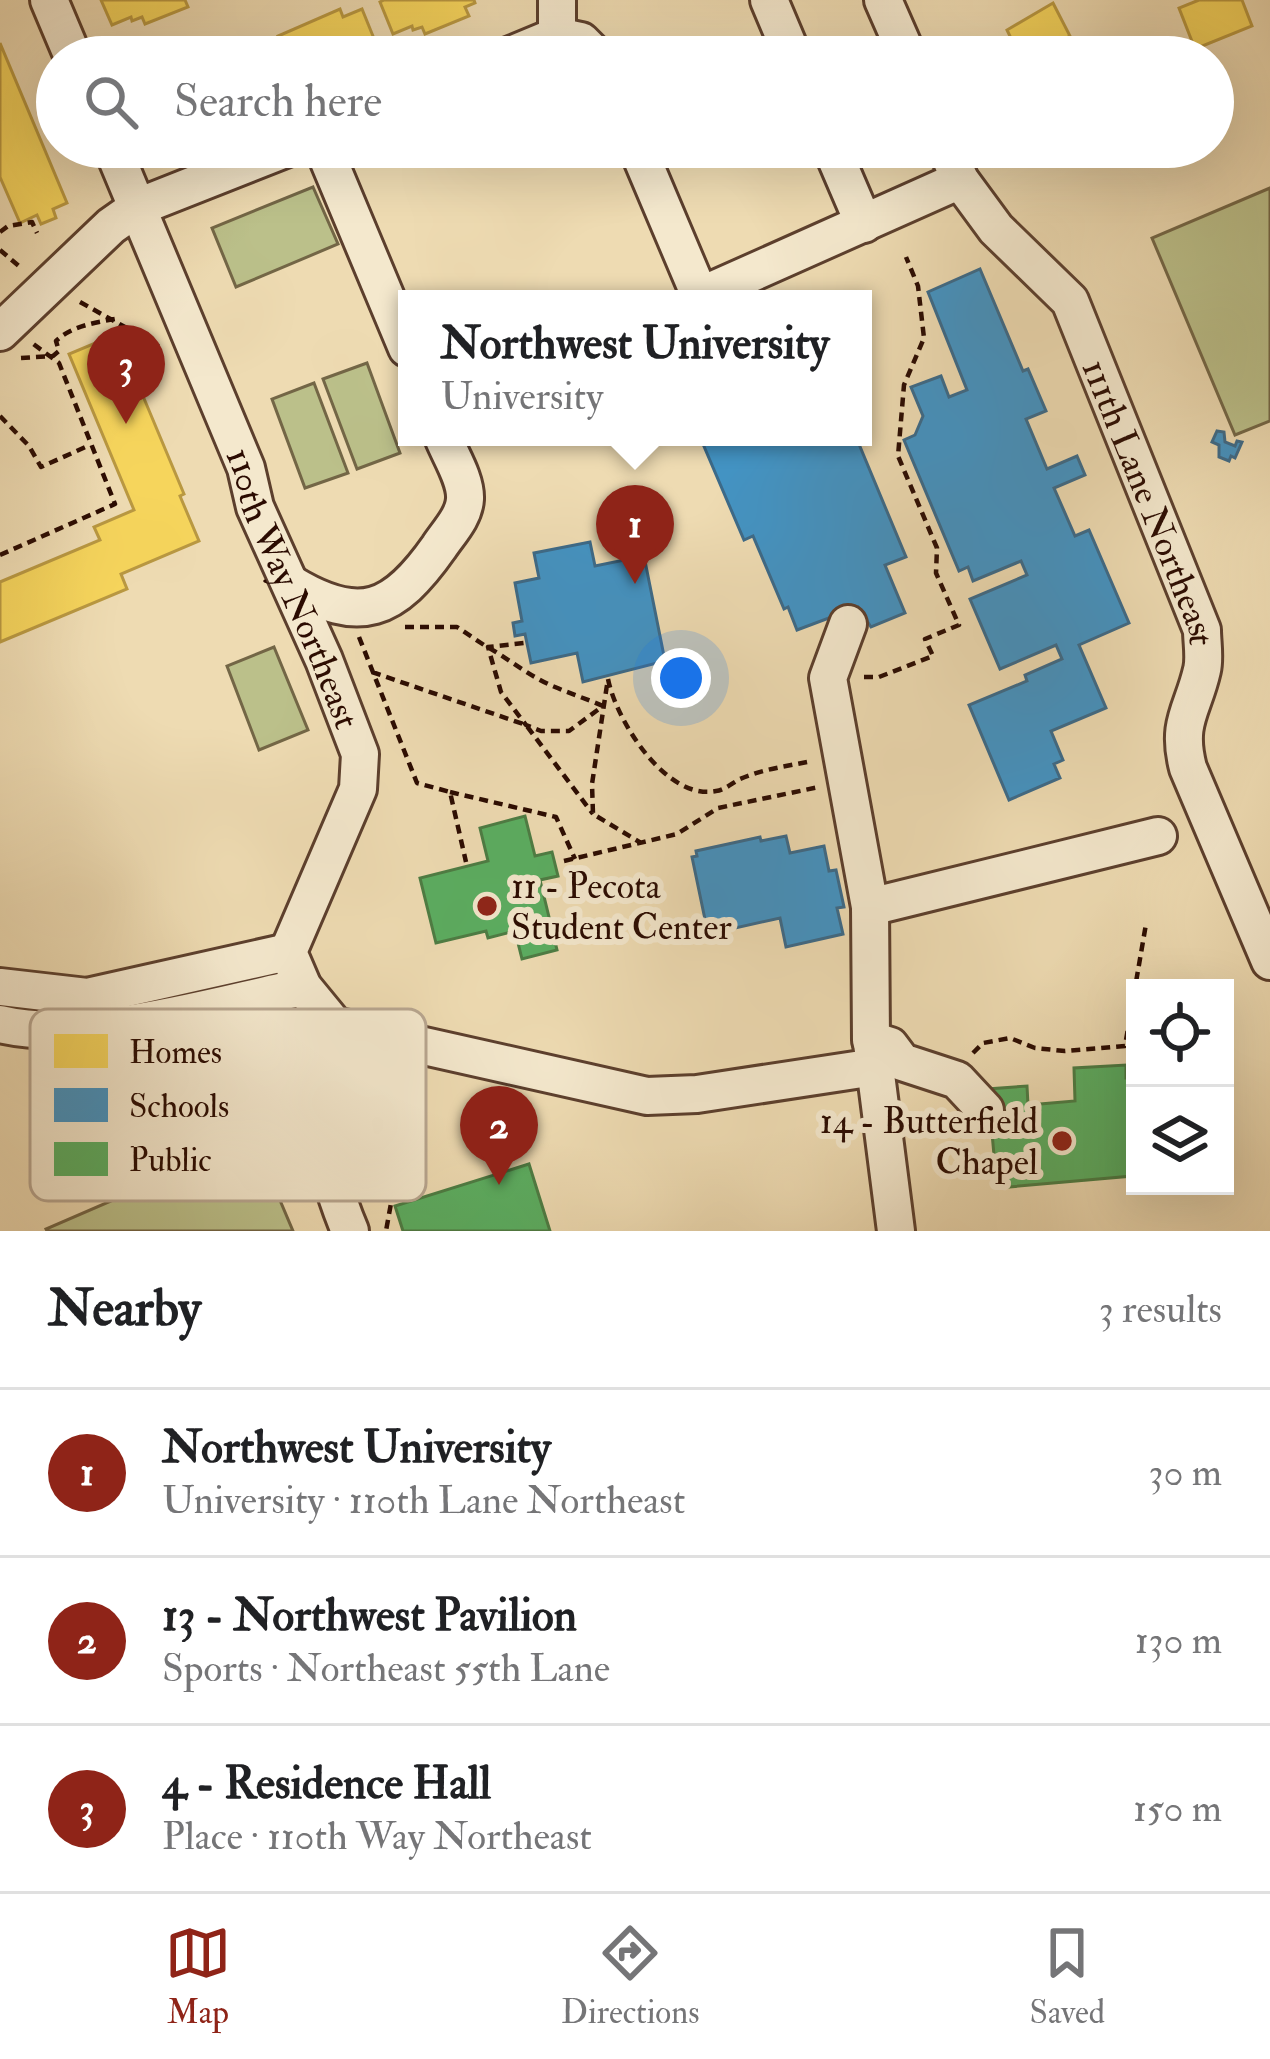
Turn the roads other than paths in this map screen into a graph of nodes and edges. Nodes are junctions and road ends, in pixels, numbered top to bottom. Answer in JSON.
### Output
{"nodes":[{"id":1,"x":49,"y":0,"type":"edge"},
{"id":2,"x":769,"y":0,"type":"edge"},
{"id":3,"x":884,"y":0,"type":"edge"},
{"id":4,"x":64,"y":36,"type":"edge"},
{"id":5,"x":785,"y":36,"type":"edge"},
{"id":6,"x":899,"y":36,"type":"edge"},
{"id":7,"x":121,"y":168,"type":"edge"},
{"id":8,"x":237,"y":168,"type":"edge"},
{"id":9,"x":331,"y":168,"type":"edge"},
{"id":10,"x":646,"y":168,"type":"edge"},
{"id":11,"x":840,"y":168,"type":"edge"},
{"id":12,"x":947,"y":168,"type":"edge"},
{"id":13,"x":956,"y":168,"type":"edge"},
{"id":14,"x":138,"y":207,"type":"junction"},
{"id":15,"x":864,"y":224,"type":"junction"},
{"id":16,"x":697,"y":290,"type":"edge"},
{"id":17,"x":714,"y":290,"type":"edge"},
{"id":18,"x":398,"y":327,"type":"edge"},
{"id":19,"x":12,"y":343,"type":"edge"},
{"id":20,"x":447,"y":446,"type":"edge"},
{"id":21,"x":291,"y":584,"type":"junction"},
{"id":22,"x":848,"y":625,"type":"dead end"},
{"id":23,"x":1158,"y":836,"type":"dead end"},
{"id":24,"x":870,"y":908,"type":"junction"},
{"id":25,"x":288,"y":952,"type":"junction"},
{"id":26,"x":1270,"y":961,"type":"edge"},
{"id":27,"x":0,"y":987,"type":"edge"},
{"id":28,"x":303,"y":987,"type":"junction"},
{"id":29,"x":195,"y":1009,"type":"edge"},
{"id":30,"x":312,"y":1009,"type":"edge"},
{"id":31,"x":0,"y":1024,"type":"edge"},
{"id":32,"x":30,"y":1030,"type":"edge"},
{"id":33,"x":873,"y":1053,"type":"junction"},
{"id":34,"x":426,"y":1055,"type":"edge"},
{"id":35,"x":985,"y":1110,"type":"dead end"},
{"id":36,"x":340,"y":1201,"type":"edge"},
{"id":37,"x":350,"y":1231,"type":"edge"},
{"id":38,"x":896,"y":1231,"type":"edge"}],
"edges":[{"from":1,"to":4,"type":"street"},
{"from":2,"to":5,"type":"street"},
{"from":3,"to":6,"type":"street"},
{"from":7,"to":14,"type":"street","name":"110th Way Northeast"},
{"from":8,"to":14,"type":"street"},
{"from":9,"to":18,"type":"street"},
{"from":10,"to":16,"type":"street"},
{"from":11,"to":15,"type":"street"},
{"from":12,"to":15,"type":"street"},
{"from":13,"to":26,"type":"street","name":"111th Lane Northeast"},
{"from":14,"to":19,"type":"street"},
{"from":14,"to":21,"type":"street","name":"110th Way Northeast"},
{"from":15,"to":17,"type":"street"},
{"from":20,"to":21,"type":"street"},
{"from":21,"to":25,"type":"street","name":"110th Way Northeast"},
{"from":22,"to":24,"type":"street"},
{"from":23,"to":24,"type":"street"},
{"from":24,"to":33,"type":"street"},
{"from":25,"to":27,"type":"street"},
{"from":25,"to":28,"type":"street"},
{"from":28,"to":29,"type":"street"},
{"from":28,"to":30,"type":"street"},
{"from":31,"to":32,"type":"street"},
{"from":33,"to":34,"type":"street"},
{"from":33,"to":35,"type":"street"},
{"from":33,"to":38,"type":"street"},
{"from":36,"to":37,"type":"street"}]}
